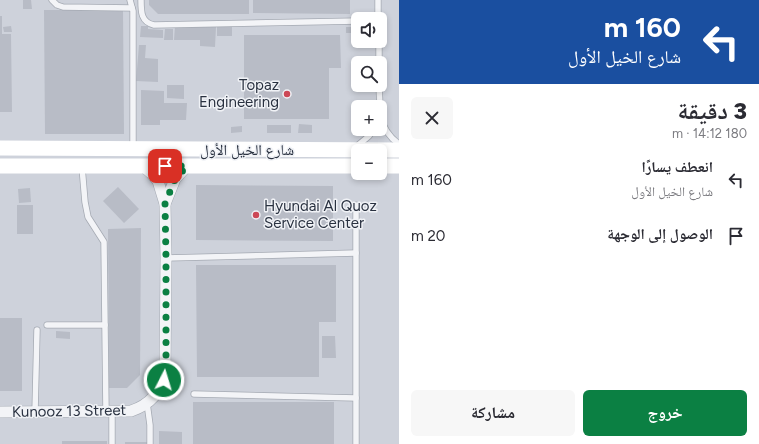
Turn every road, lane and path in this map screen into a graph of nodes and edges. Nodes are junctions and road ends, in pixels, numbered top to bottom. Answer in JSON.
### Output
{"nodes":[{"id":1,"x":52,"y":0,"type":"edge"},
{"id":2,"x":130,"y":0,"type":"edge"},
{"id":3,"x":141,"y":0,"type":"edge"},
{"id":4,"x":378,"y":0,"type":"edge"},
{"id":5,"x":132,"y":8,"type":"junction"},
{"id":6,"x":378,"y":12,"type":"edge"},
{"id":7,"x":351,"y":21,"type":"edge"},
{"id":8,"x":387,"y":132,"type":"edge"},
{"id":9,"x":368,"y":136,"type":"edge"},
{"id":10,"x":399,"y":144,"type":"edge"},
{"id":11,"x":0,"y":148,"type":"edge"},
{"id":12,"x":133,"y":149,"type":"junction"},
{"id":13,"x":350,"y":150,"type":"junction"},
{"id":14,"x":399,"y":150,"type":"edge"},
{"id":15,"x":0,"y":166,"type":"edge"},
{"id":16,"x":82,"y":166,"type":"junction"},
{"id":17,"x":143,"y":166,"type":"junction"},
{"id":18,"x":187,"y":166,"type":"junction"},
{"id":19,"x":351,"y":166,"type":"edge"},
{"id":20,"x":387,"y":166,"type":"edge"},
{"id":21,"x":399,"y":166,"type":"edge"},
{"id":22,"x":165,"y":204,"type":"junction"},
{"id":23,"x":356,"y":205,"type":"dead end"},
{"id":24,"x":356,"y":254,"type":"junction"},
{"id":25,"x":166,"y":258,"type":"junction"},
{"id":26,"x":47,"y":325,"type":"dead end"},
{"id":27,"x":105,"y":325,"type":"junction"},
{"id":28,"x":37,"y":330,"type":"dead end"},
{"id":29,"x":194,"y":394,"type":"dead end"},
{"id":30,"x":356,"y":398,"type":"junction"},
{"id":31,"x":147,"y":403,"type":"junction"},
{"id":32,"x":0,"y":412,"type":"edge"},
{"id":33,"x":35,"y":412,"type":"junction"},
{"id":34,"x":109,"y":412,"type":"junction"},
{"id":35,"x":112,"y":444,"type":"edge"},
{"id":36,"x":150,"y":444,"type":"edge"},
{"id":37,"x":356,"y":444,"type":"edge"}],
"edges":[{"from":1,"to":5,"type":"lane"},
{"from":2,"to":5,"type":"lane"},
{"from":3,"to":7,"type":"lane"},
{"from":4,"to":6,"type":"lane"},
{"from":5,"to":12,"type":"lane"},
{"from":8,"to":10,"type":"lane"},
{"from":9,"to":13,"type":"lane"},
{"from":11,"to":12,"type":"main road","name":"شارع الخيل الأول"},
{"from":12,"to":13,"type":"main road","name":"شارع الخيل الأول"},
{"from":13,"to":14,"type":"main road","name":"شارع الخيل الأول"},
{"from":15,"to":16,"type":"main road","name":"شارع الخيل الأول"},
{"from":16,"to":17,"type":"main road","name":"شارع الخيل الأول"},
{"from":16,"to":27,"type":"lane"},
{"from":17,"to":18,"type":"main road","name":"شارع الخيل الأول"},
{"from":17,"to":22,"type":"street","name":"Kunooz 13 Street"},
{"from":18,"to":19,"type":"main road","name":"شارع الخيل الأول"},
{"from":18,"to":22,"type":"street","name":"Kunooz 13 Street"},
{"from":20,"to":21,"type":"main road"},
{"from":22,"to":25,"type":"street","name":"Kunooz 13 Street"},
{"from":23,"to":24,"type":"lane"},
{"from":24,"to":25,"type":"lane"},
{"from":24,"to":30,"type":"lane"},
{"from":25,"to":31,"type":"street","name":"Kunooz 13 Street"},
{"from":26,"to":27,"type":"lane"},
{"from":27,"to":34,"type":"lane"},
{"from":28,"to":33,"type":"lane"},
{"from":29,"to":30,"type":"lane"},
{"from":30,"to":37,"type":"lane"},
{"from":31,"to":34,"type":"street","name":"Kunooz 13 Street"},
{"from":31,"to":36,"type":"lane"},
{"from":32,"to":33,"type":"street","name":"Kunooz 13 Street"},
{"from":33,"to":34,"type":"street","name":"Kunooz 13 Street"},
{"from":34,"to":35,"type":"lane"}]}
